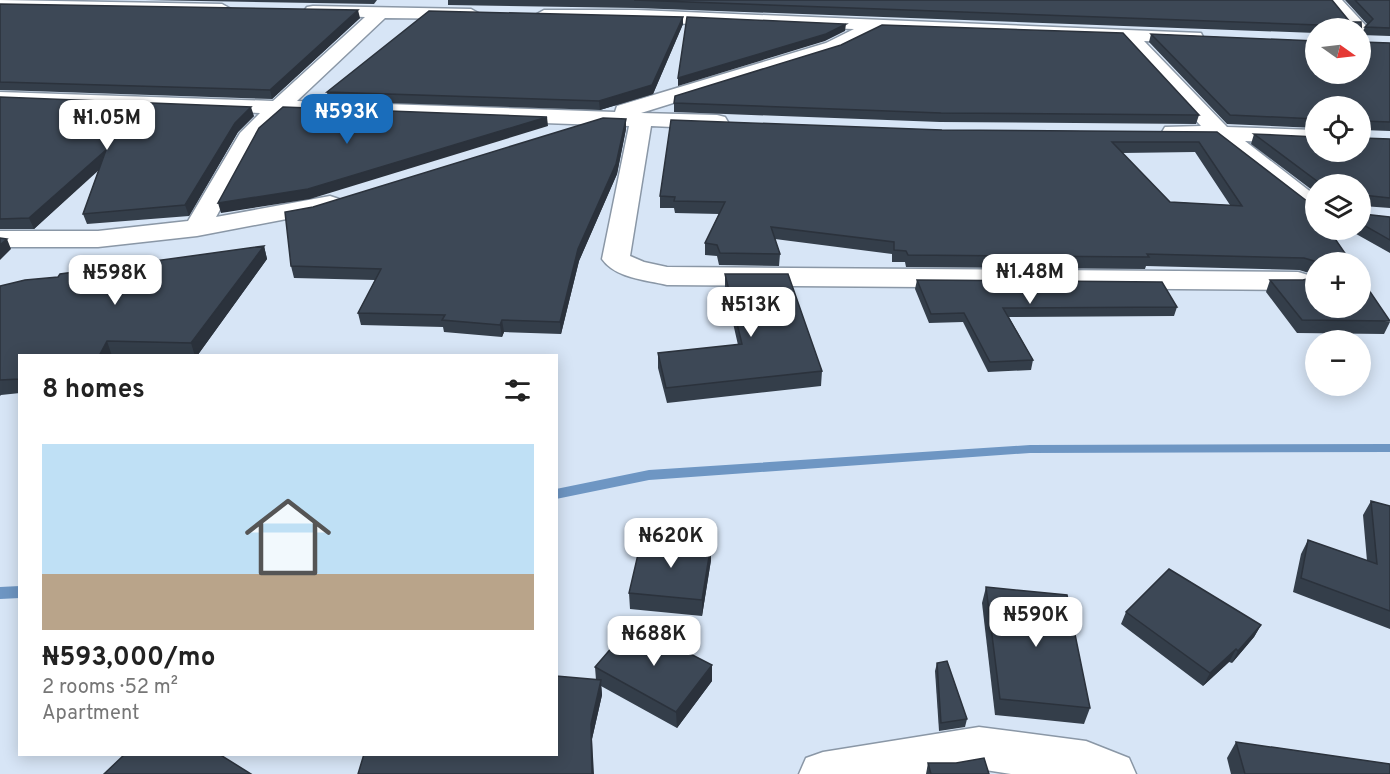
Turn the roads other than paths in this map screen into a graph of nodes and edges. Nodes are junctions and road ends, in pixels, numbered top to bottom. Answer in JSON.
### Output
{"nodes":[{"id":1,"x":1332,"y":0,"type":"edge"},
{"id":2,"x":0,"y":5,"type":"edge"},
{"id":3,"x":326,"y":6,"type":"edge"},
{"id":4,"x":530,"y":7,"type":"edge"},
{"id":5,"x":236,"y":9,"type":"edge"},
{"id":6,"x":295,"y":11,"type":"edge"},
{"id":7,"x":381,"y":12,"type":"junction"},
{"id":8,"x":487,"y":14,"type":"edge"},
{"id":9,"x":1347,"y":18,"type":"edge"},
{"id":10,"x":878,"y":24,"type":"junction"},
{"id":11,"x":1127,"y":34,"type":"junction"},
{"id":12,"x":1210,"y":37,"type":"edge"},
{"id":13,"x":0,"y":98,"type":"edge"},
{"id":14,"x":280,"y":107,"type":"junction"},
{"id":15,"x":601,"y":118,"type":"junction"},
{"id":16,"x":641,"y":120,"type":"junction"},
{"id":17,"x":736,"y":123,"type":"edge"},
{"id":18,"x":1150,"y":132,"type":"edge"},
{"id":19,"x":1220,"y":133,"type":"junction"},
{"id":20,"x":1305,"y":137,"type":"edge"},
{"id":21,"x":537,"y":139,"type":"edge"},
{"id":22,"x":349,"y":198,"type":"edge"},
{"id":23,"x":1305,"y":200,"type":"edge"},
{"id":24,"x":197,"y":228,"type":"junction"},
{"id":25,"x":0,"y":239,"type":"edge"},
{"id":26,"x":1298,"y":281,"type":"edge"},
{"id":27,"x":823,"y":774,"type":"edge"},
{"id":28,"x":1112,"y":774,"type":"edge"}],
"edges":[{"from":1,"to":9,"type":"street"},
{"from":2,"to":5,"type":"street"},
{"from":3,"to":6,"type":"street"},
{"from":3,"to":7,"type":"street"},
{"from":4,"to":10,"type":"street"},
{"from":7,"to":8,"type":"street"},
{"from":7,"to":14,"type":"street"},
{"from":10,"to":11,"type":"street"},
{"from":10,"to":15,"type":"street"},
{"from":11,"to":12,"type":"street"},
{"from":11,"to":19,"type":"street"},
{"from":13,"to":14,"type":"street"},
{"from":14,"to":15,"type":"street"},
{"from":14,"to":24,"type":"street"},
{"from":15,"to":16,"type":"street"},
{"from":15,"to":21,"type":"street"},
{"from":16,"to":17,"type":"street"},
{"from":16,"to":26,"type":"street"},
{"from":18,"to":19,"type":"street"},
{"from":19,"to":20,"type":"street"},
{"from":19,"to":23,"type":"street"},
{"from":22,"to":24,"type":"street"},
{"from":24,"to":25,"type":"street"},
{"from":27,"to":28,"type":"street"}]}
